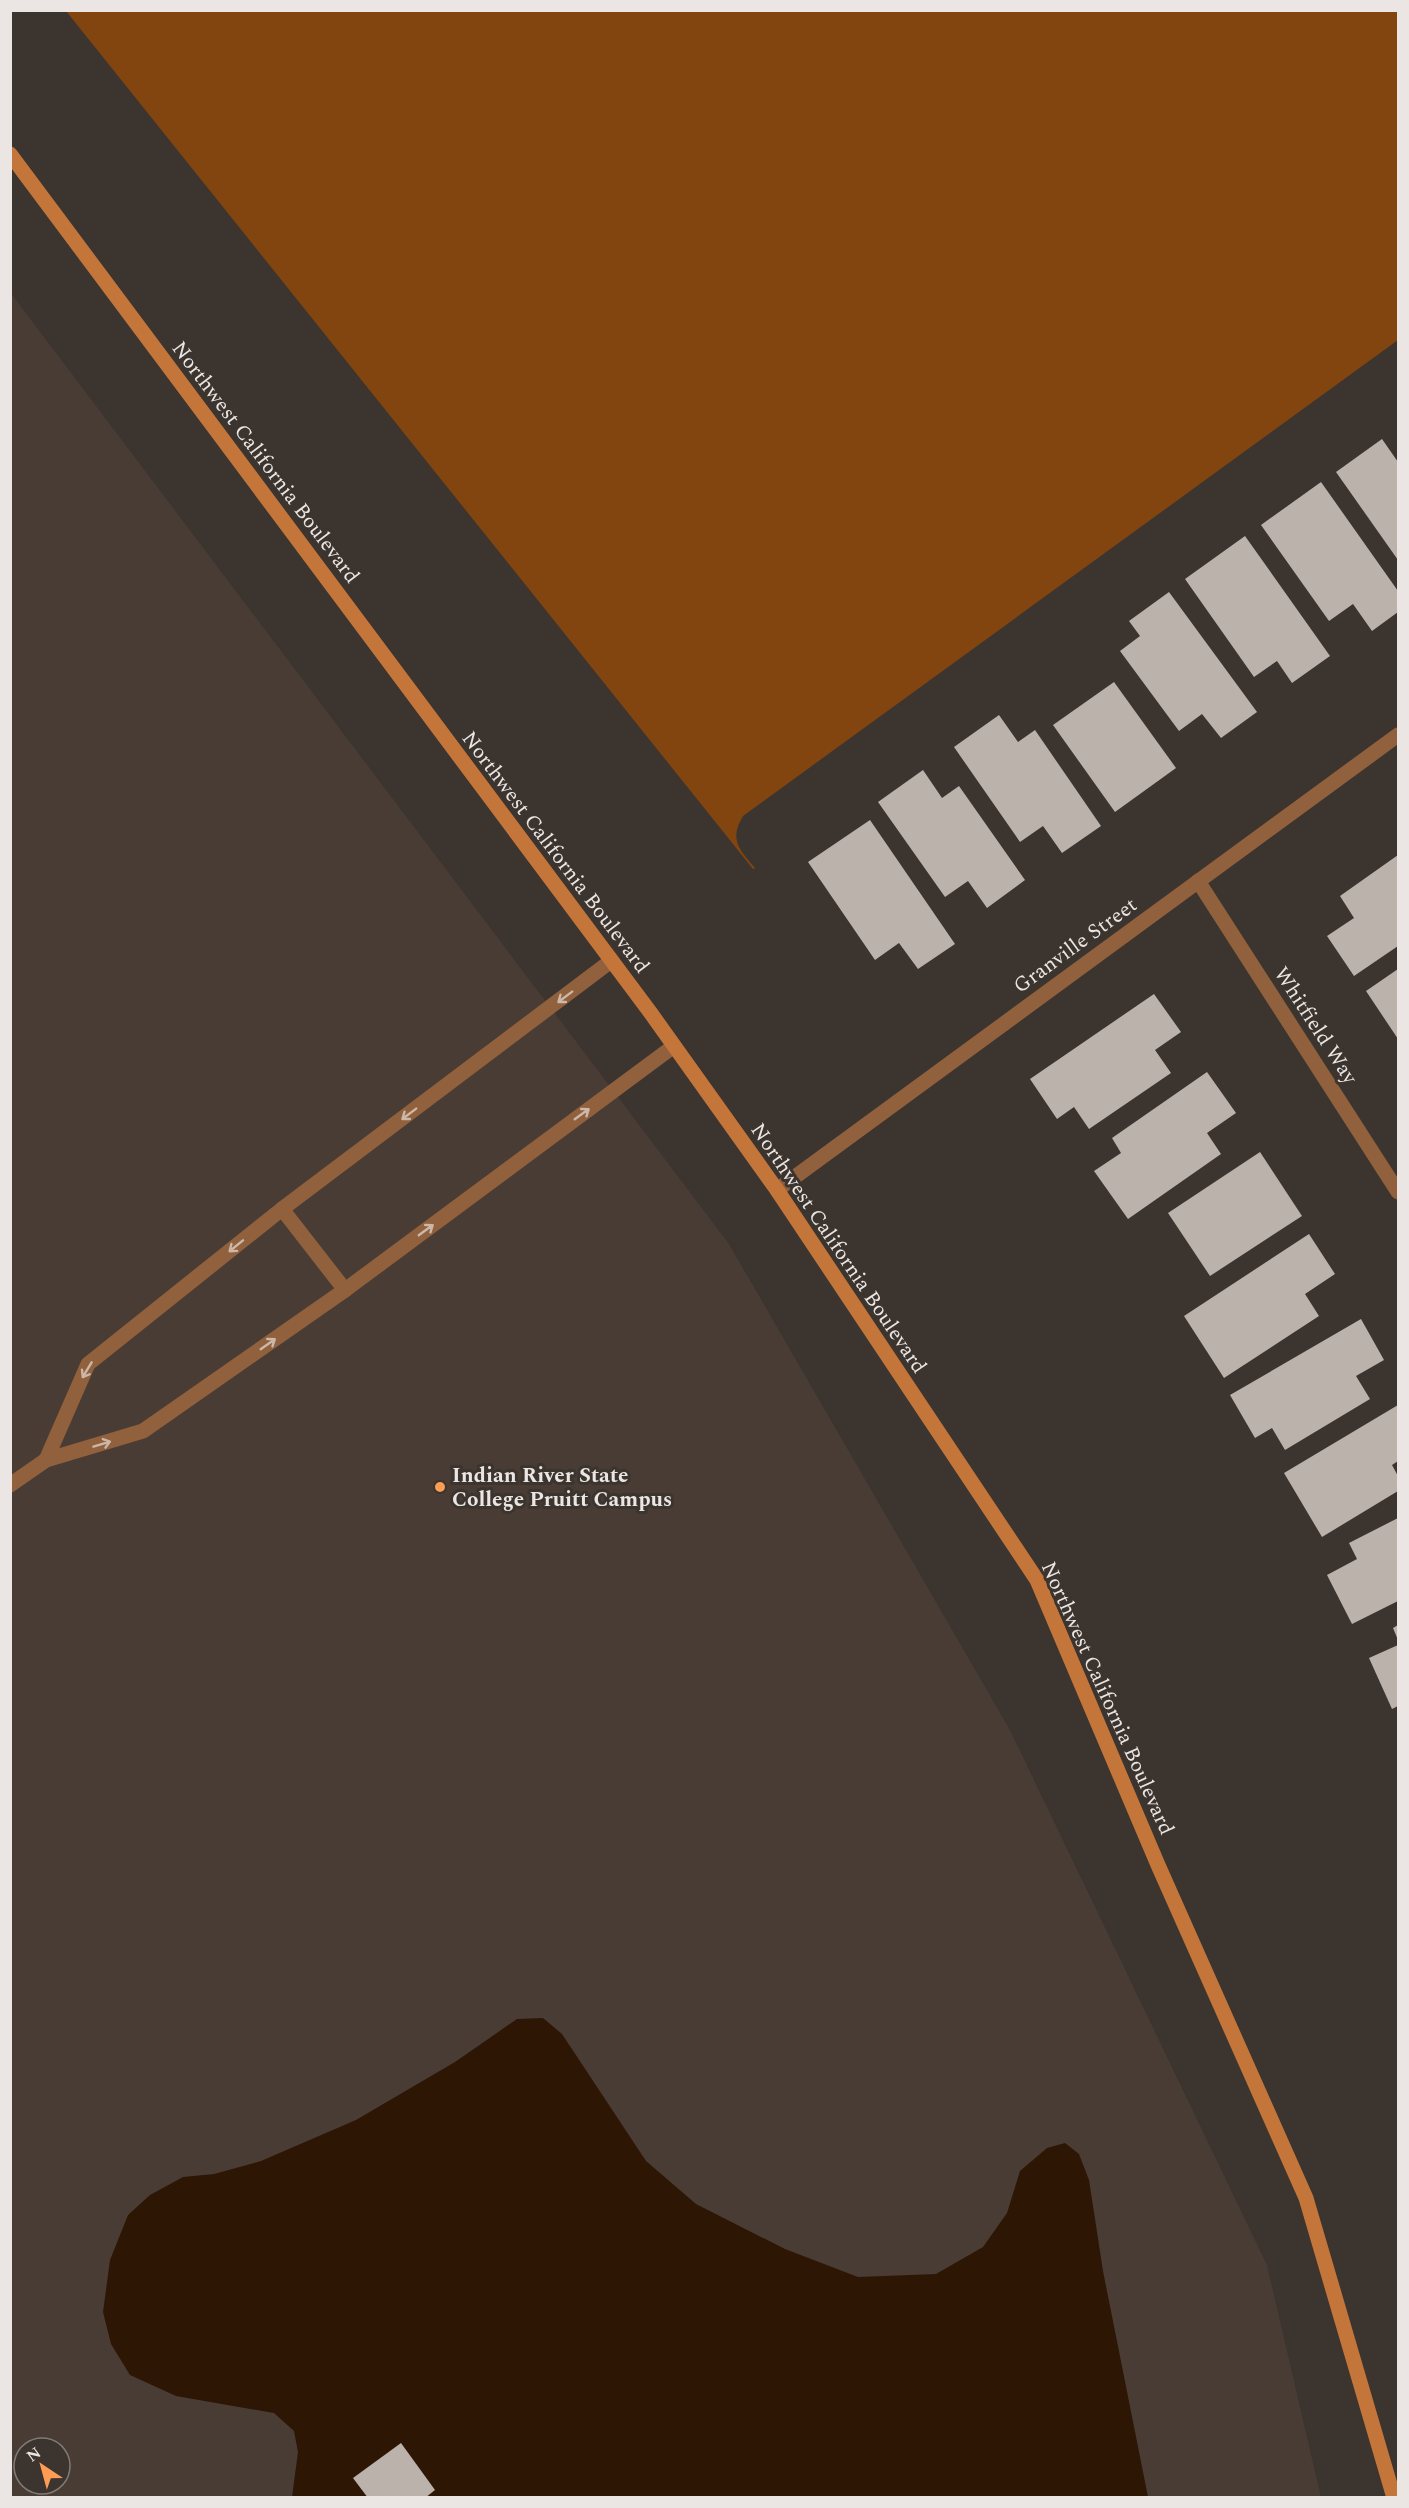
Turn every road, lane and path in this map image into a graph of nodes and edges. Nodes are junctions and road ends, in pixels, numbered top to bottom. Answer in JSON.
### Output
{"nodes":[{"id":1,"x":10,"y":154,"type":"edge"},
{"id":2,"x":1398,"y":735,"type":"edge"},
{"id":3,"x":1198,"y":881,"type":"junction"},
{"id":4,"x":611,"y":962,"type":"junction"},
{"id":5,"x":674,"y":1046,"type":"junction"},
{"id":6,"x":777,"y":1190,"type":"junction"},
{"id":7,"x":1398,"y":1192,"type":"edge"},
{"id":8,"x":282,"y":1209,"type":"junction"},
{"id":9,"x":345,"y":1290,"type":"junction"},
{"id":10,"x":46,"y":1460,"type":"junction"},
{"id":11,"x":10,"y":1485,"type":"edge"},
{"id":12,"x":1394,"y":2498,"type":"edge"}],
"edges":[{"from":1,"to":4,"type":"street","name":"Northwest California Boulevard"},
{"from":2,"to":3,"type":"street","name":"Granville Street"},
{"from":3,"to":6,"type":"street","name":"Granville Street"},
{"from":3,"to":7,"type":"street","name":"Whitfield Way"},
{"from":4,"to":5,"type":"street","name":"Northwest California Boulevard"},
{"from":4,"to":8,"type":"street","one_way":true},
{"from":5,"to":6,"type":"street","name":"Northwest California Boulevard"},
{"from":9,"to":5,"type":"street","one_way":true},
{"from":6,"to":12,"type":"street","name":"Northwest California Boulevard"},
{"from":8,"to":9,"type":"street"},
{"from":8,"to":10,"type":"street","one_way":true},
{"from":10,"to":9,"type":"street","one_way":true},
{"from":10,"to":11,"type":"street"}]}
